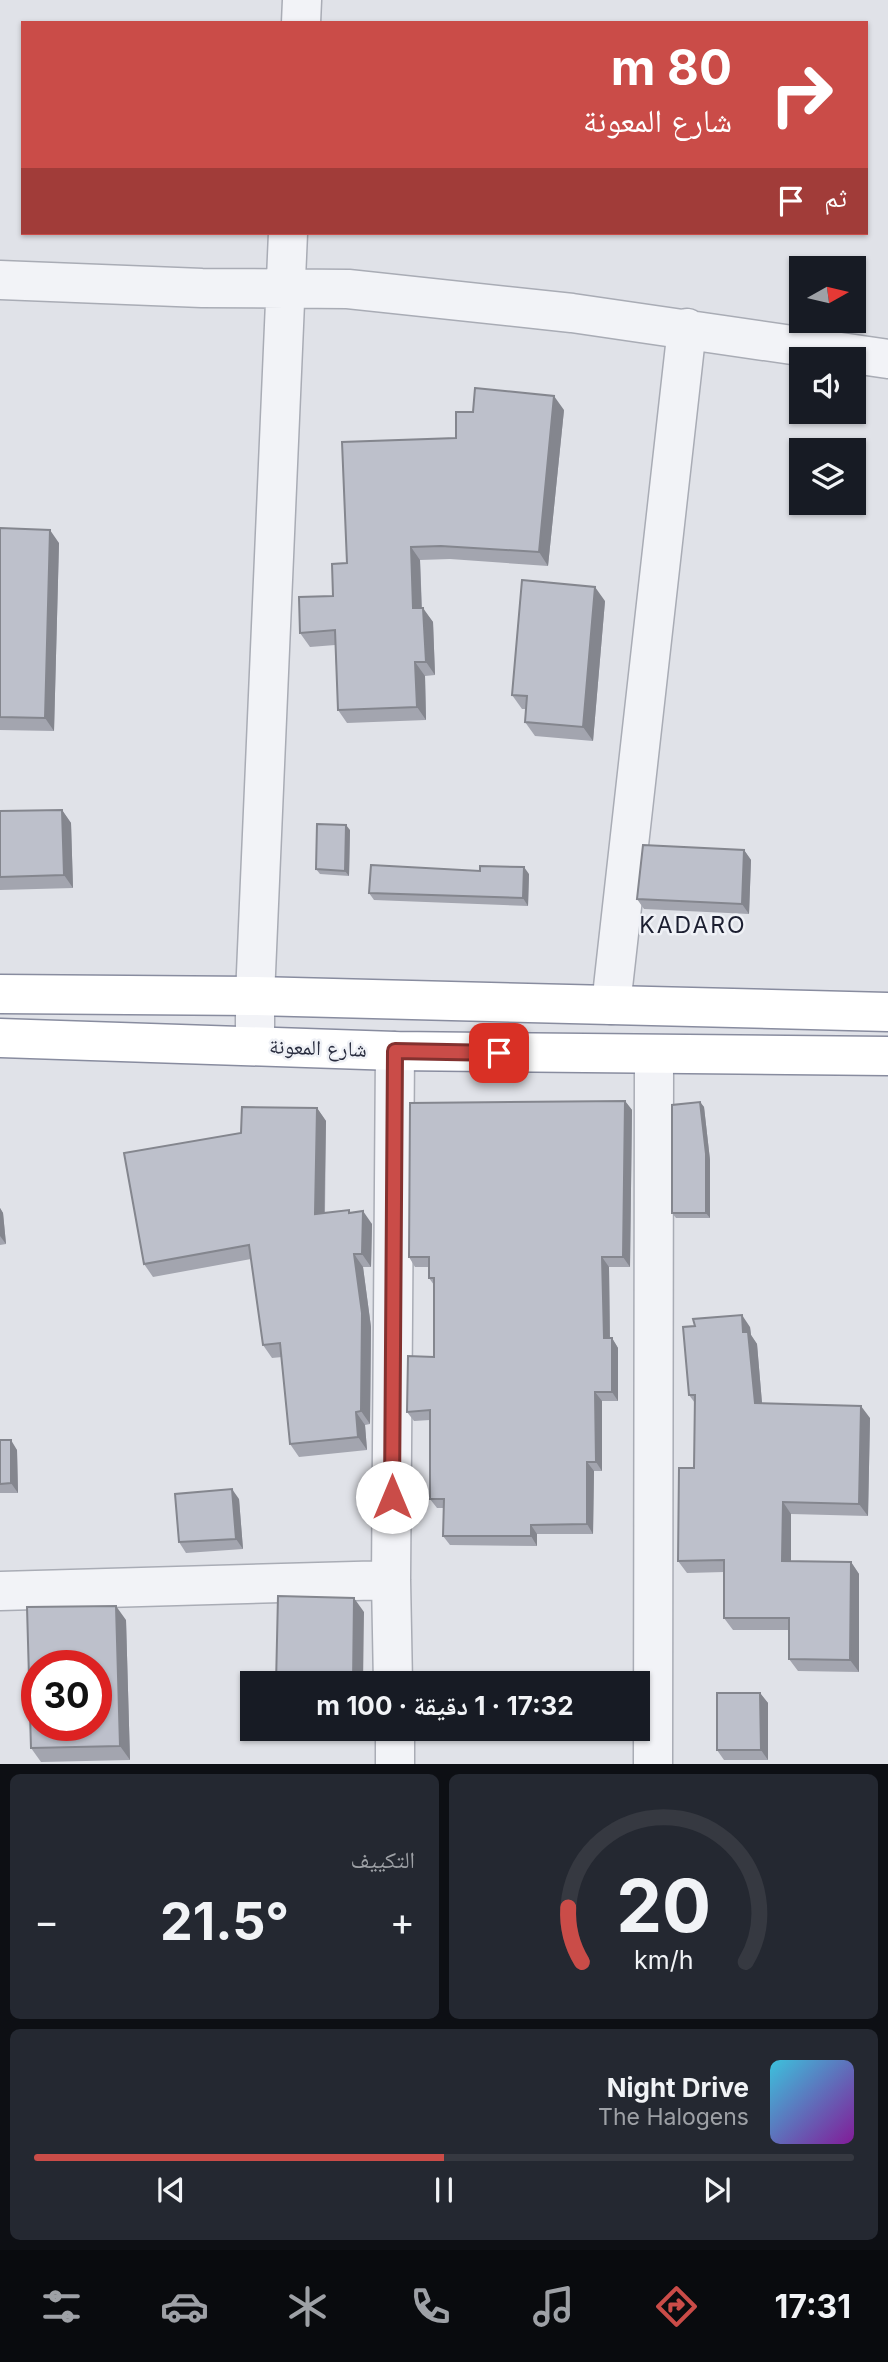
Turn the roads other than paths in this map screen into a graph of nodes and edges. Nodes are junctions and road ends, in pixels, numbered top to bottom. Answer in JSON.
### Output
{"nodes":[{"id":1,"x":302,"y":0,"type":"edge"},
{"id":2,"x":301,"y":21,"type":"edge"},
{"id":3,"x":288,"y":235,"type":"edge"},
{"id":4,"x":0,"y":280,"type":"edge"},
{"id":5,"x":284,"y":288,"type":"junction"},
{"id":6,"x":687,"y":328,"type":"junction"},
{"id":7,"x":888,"y":359,"type":"edge"},
{"id":8,"x":0,"y":994,"type":"edge"},
{"id":9,"x":255,"y":996,"type":"junction"},
{"id":10,"x":611,"y":1005,"type":"junction"},
{"id":11,"x":888,"y":1012,"type":"edge"},
{"id":12,"x":0,"y":1038,"type":"edge"},
{"id":13,"x":255,"y":1046,"type":"junction"},
{"id":14,"x":395,"y":1051,"type":"junction"},
{"id":15,"x":654,"y":1055,"type":"junction"},
{"id":16,"x":888,"y":1056,"type":"edge"},
{"id":17,"x":391,"y":1580,"type":"junction"},
{"id":18,"x":0,"y":1591,"type":"edge"},
{"id":19,"x":393,"y":1671,"type":"edge"},
{"id":20,"x":394,"y":1741,"type":"edge"},
{"id":21,"x":395,"y":1763,"type":"edge"},
{"id":22,"x":653,"y":1763,"type":"edge"}],
"edges":[{"from":1,"to":2,"type":"street"},
{"from":3,"to":5,"type":"street"},
{"from":4,"to":5,"type":"street"},
{"from":5,"to":6,"type":"street"},
{"from":5,"to":9,"type":"street"},
{"from":6,"to":7,"type":"street"},
{"from":6,"to":10,"type":"street"},
{"from":8,"to":9,"type":"highway"},
{"from":9,"to":10,"type":"highway"},
{"from":9,"to":13,"type":"street"},
{"from":10,"to":11,"type":"highway"},
{"from":12,"to":13,"type":"highway","name":"شارع المعونة"},
{"from":13,"to":14,"type":"highway","name":"شارع المعونة"},
{"from":14,"to":15,"type":"highway","name":"شارع المعونة"},
{"from":14,"to":17,"type":"street"},
{"from":15,"to":16,"type":"highway","name":"شارع المعونة"},
{"from":15,"to":22,"type":"street"},
{"from":17,"to":18,"type":"street"},
{"from":17,"to":19,"type":"street"},
{"from":20,"to":21,"type":"street"}]}
